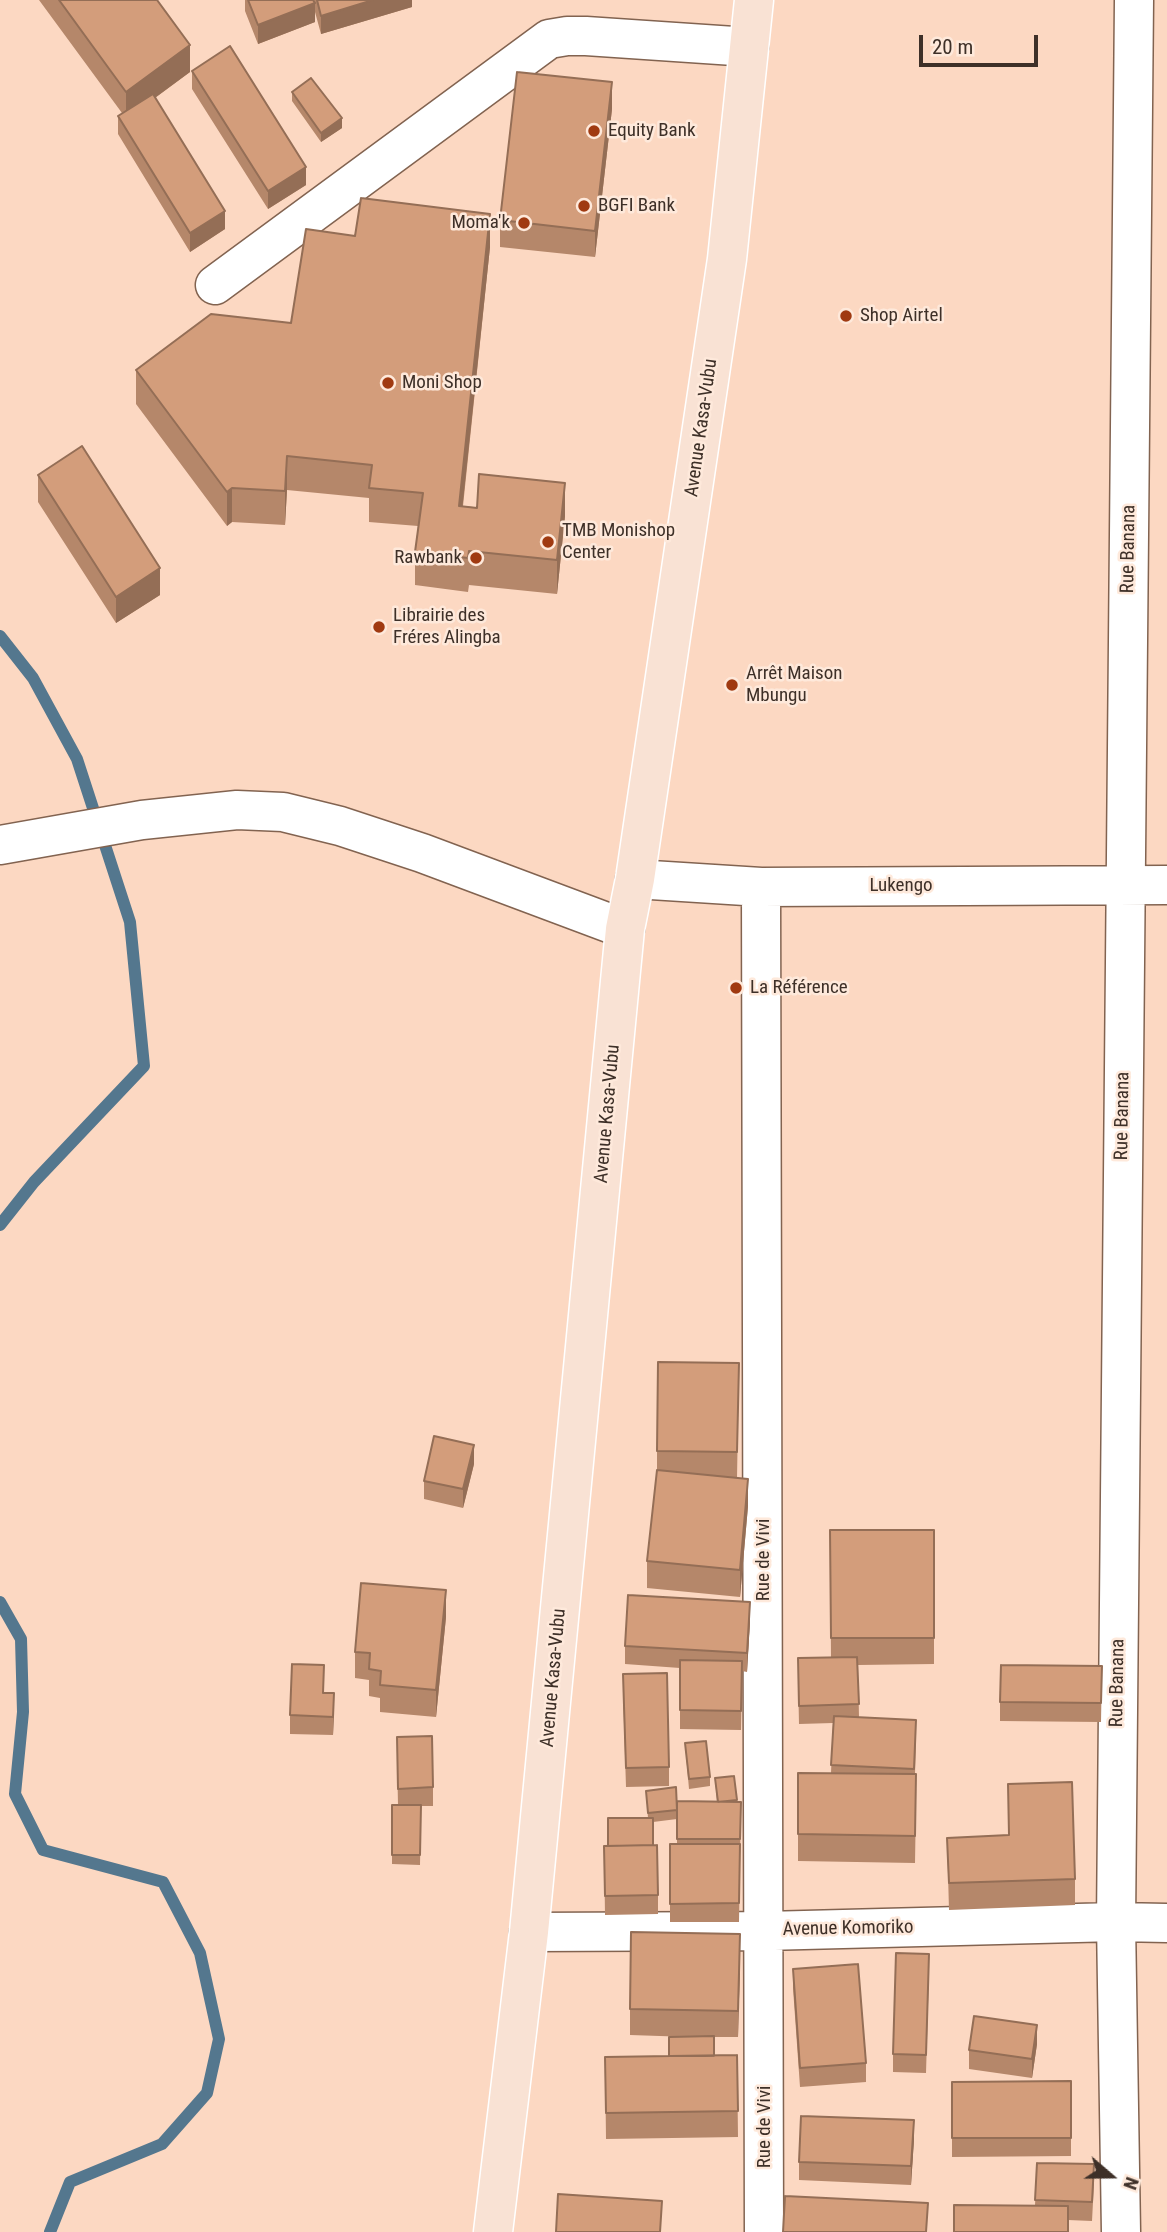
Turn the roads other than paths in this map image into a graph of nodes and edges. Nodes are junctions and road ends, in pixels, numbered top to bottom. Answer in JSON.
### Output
{"nodes":[{"id":1,"x":754,"y":0,"type":"edge"},
{"id":2,"x":1134,"y":0,"type":"edge"},
{"id":3,"x":749,"y":47,"type":"junction"},
{"id":4,"x":215,"y":285,"type":"dead end"},
{"id":5,"x":10,"y":843,"type":"edge"},
{"id":6,"x":635,"y":879,"type":"junction"},
{"id":7,"x":1125,"y":885,"type":"junction"},
{"id":8,"x":1167,"y":885,"type":"edge"},
{"id":9,"x":761,"y":887,"type":"junction"},
{"id":10,"x":625,"y":929,"type":"junction"},
{"id":11,"x":1116,"y":1922,"type":"junction"},
{"id":12,"x":1167,"y":1923,"type":"edge"},
{"id":13,"x":765,"y":1931,"type":"junction"},
{"id":14,"x":529,"y":1932,"type":"junction"},
{"id":15,"x":492,"y":2232,"type":"edge"},
{"id":16,"x":764,"y":2232,"type":"edge"},
{"id":17,"x":1121,"y":2232,"type":"edge"}],
"edges":[{"from":1,"to":3,"type":"main road","name":"Avenue Kasa-Vubu"},
{"from":2,"to":7,"type":"street","name":"Rue Banana"},
{"from":3,"to":4,"type":"street"},
{"from":3,"to":6,"type":"main road","name":"Avenue Kasa-Vubu"},
{"from":5,"to":10,"type":"street"},
{"from":6,"to":9,"type":"street","name":"Lukengo"},
{"from":6,"to":10,"type":"main road","name":"Avenue Kasa-Vubu"},
{"from":7,"to":8,"type":"street","name":"Lukengo"},
{"from":7,"to":9,"type":"street","name":"Lukengo"},
{"from":7,"to":11,"type":"street","name":"Rue Banana"},
{"from":9,"to":13,"type":"street","name":"Rue de Vivi"},
{"from":10,"to":14,"type":"main road","name":"Avenue Kasa-Vubu"},
{"from":11,"to":12,"type":"street","name":"Avenue Komoriko"},
{"from":11,"to":13,"type":"street","name":"Avenue Komoriko"},
{"from":11,"to":17,"type":"street","name":"Rue Banana"},
{"from":13,"to":14,"type":"street","name":"Avenue Komoriko"},
{"from":13,"to":16,"type":"street","name":"Rue de Vivi"},
{"from":14,"to":15,"type":"main road","name":"Avenue Kasa-Vubu"}]}
